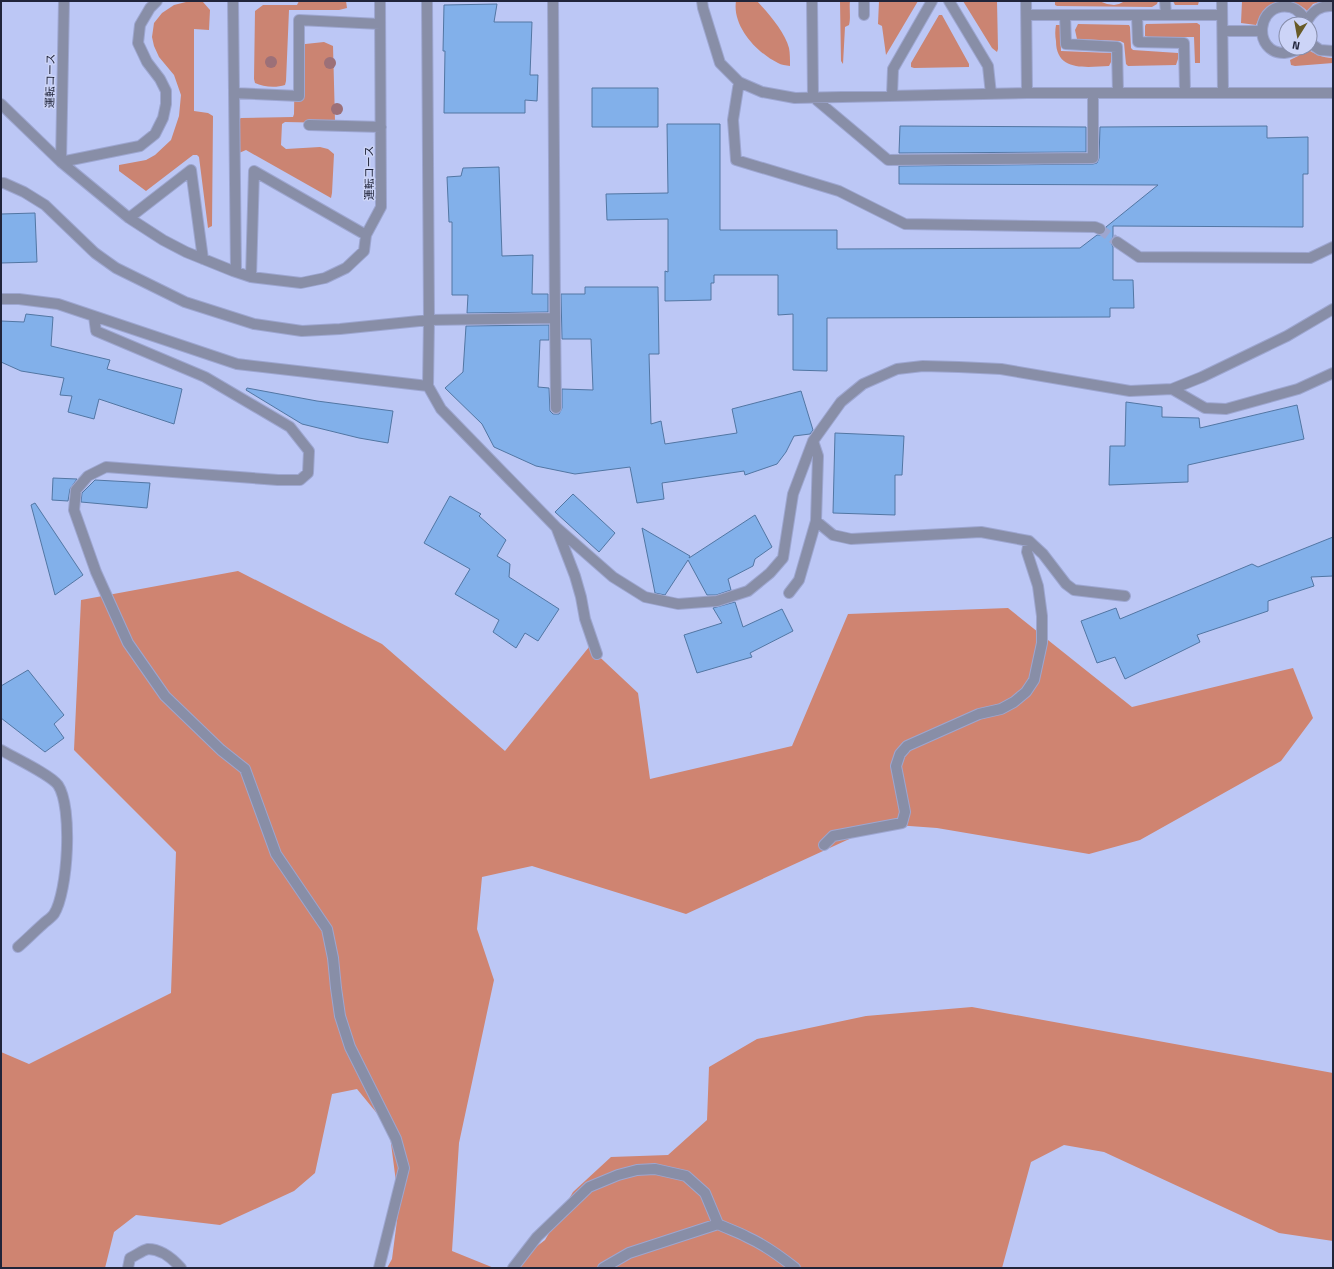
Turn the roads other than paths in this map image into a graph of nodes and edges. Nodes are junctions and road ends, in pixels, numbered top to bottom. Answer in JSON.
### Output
{"nodes":[{"id":1,"x":64,"y":1,"type":"edge"},
{"id":2,"x":157,"y":1,"type":"edge"},
{"id":3,"x":233,"y":1,"type":"edge"},
{"id":4,"x":380,"y":1,"type":"edge"},
{"id":5,"x":427,"y":1,"type":"edge"},
{"id":6,"x":553,"y":1,"type":"edge"},
{"id":7,"x":702,"y":1,"type":"edge"},
{"id":8,"x":812,"y":1,"type":"edge"},
{"id":9,"x":864,"y":1,"type":"edge"},
{"id":10,"x":932,"y":1,"type":"edge"},
{"id":11,"x":949,"y":1,"type":"edge"},
{"id":12,"x":1026,"y":1,"type":"edge"},
{"id":13,"x":1165,"y":1,"type":"edge"},
{"id":14,"x":1222,"y":1,"type":"edge"},
{"id":15,"x":1333,"y":6,"type":"edge"},
{"id":16,"x":864,"y":15,"type":"dead end"},
{"id":17,"x":1027,"y":15,"type":"junction"},
{"id":18,"x":1065,"y":15,"type":"junction"},
{"id":19,"x":1137,"y":15,"type":"junction"},
{"id":20,"x":1166,"y":15,"type":"junction"},
{"id":21,"x":1222,"y":15,"type":"junction"},
{"id":22,"x":1303,"y":16,"type":"edge"},
{"id":23,"x":1311,"y":16,"type":"edge"},
{"id":24,"x":380,"y":24,"type":"junction"},
{"id":25,"x":1222,"y":31,"type":"junction"},
{"id":26,"x":1262,"y":31,"type":"junction"},
{"id":27,"x":1318,"y":49,"type":"edge"},
{"id":28,"x":1333,"y":51,"type":"edge"},
{"id":29,"x":1278,"y":52,"type":"edge"},
{"id":30,"x":739,"y":82,"type":"junction"},
{"id":31,"x":1028,"y":93,"type":"junction"},
{"id":32,"x":1093,"y":93,"type":"junction"},
{"id":33,"x":1118,"y":93,"type":"junction"},
{"id":34,"x":1186,"y":93,"type":"junction"},
{"id":35,"x":1223,"y":93,"type":"junction"},
{"id":36,"x":1333,"y":93,"type":"edge"},
{"id":37,"x":234,"y":94,"type":"junction"},
{"id":38,"x":991,"y":94,"type":"junction"},
{"id":39,"x":892,"y":96,"type":"junction"},
{"id":40,"x":813,"y":97,"type":"junction"},
{"id":41,"x":1,"y":104,"type":"edge"},
{"id":42,"x":309,"y":125,"type":"dead end"},
{"id":43,"x":381,"y":127,"type":"junction"},
{"id":44,"x":61,"y":162,"type":"junction"},
{"id":45,"x":1,"y":183,"type":"edge"},
{"id":46,"x":129,"y":218,"type":"junction"},
{"id":47,"x":1100,"y":229,"type":"tunnel mouth"},
{"id":48,"x":366,"y":235,"type":"junction"},
{"id":49,"x":1117,"y":242,"type":"tunnel mouth"},
{"id":50,"x":1333,"y":247,"type":"edge"},
{"id":51,"x":203,"y":259,"type":"junction"},
{"id":52,"x":236,"y":272,"type":"junction"},
{"id":53,"x":251,"y":276,"type":"junction"},
{"id":54,"x":1,"y":299,"type":"edge"},
{"id":55,"x":1333,"y":309,"type":"edge"},
{"id":56,"x":94,"y":317,"type":"junction"},
{"id":57,"x":555,"y":318,"type":"junction"},
{"id":58,"x":429,"y":320,"type":"junction"},
{"id":59,"x":1333,"y":373,"type":"edge"},
{"id":60,"x":428,"y":386,"type":"junction"},
{"id":61,"x":1172,"y":389,"type":"junction"},
{"id":62,"x":556,"y":408,"type":"dead end"},
{"id":63,"x":812,"y":441,"type":"junction"},
{"id":64,"x":816,"y":521,"type":"junction"},
{"id":65,"x":556,"y":527,"type":"junction"},
{"id":66,"x":1029,"y":541,"type":"junction"},
{"id":67,"x":789,"y":593,"type":"dead end"},
{"id":68,"x":1125,"y":596,"type":"dead end"},
{"id":69,"x":597,"y":654,"type":"dead end"},
{"id":70,"x":1,"y":750,"type":"edge"},
{"id":71,"x":824,"y":845,"type":"dead end"},
{"id":72,"x":18,"y":947,"type":"dead end"},
{"id":73,"x":718,"y":1224,"type":"junction"},
{"id":74,"x":128,"y":1268,"type":"edge"},
{"id":75,"x":181,"y":1268,"type":"edge"},
{"id":76,"x":379,"y":1268,"type":"edge"},
{"id":77,"x":513,"y":1268,"type":"edge"},
{"id":78,"x":603,"y":1268,"type":"edge"},
{"id":79,"x":795,"y":1268,"type":"edge"}],
"edges":[{"from":1,"to":44,"type":"street","name":"運転コース"},
{"from":2,"to":44,"type":"street"},
{"from":3,"to":37,"type":"street"},
{"from":4,"to":24,"type":"street","name":"運転コース"},
{"from":5,"to":58,"type":"street"},
{"from":6,"to":57,"type":"street"},
{"from":7,"to":30,"type":"street"},
{"from":8,"to":40,"type":"street"},
{"from":9,"to":16,"type":"street"},
{"from":10,"to":39,"type":"street"},
{"from":11,"to":38,"type":"street"},
{"from":12,"to":17,"type":"street"},
{"from":13,"to":20,"type":"street"},
{"from":14,"to":21,"type":"street"},
{"from":15,"to":23,"type":"street"},
{"from":17,"to":18,"type":"street"},
{"from":17,"to":31,"type":"street"},
{"from":18,"to":19,"type":"street"},
{"from":18,"to":33,"type":"street"},
{"from":19,"to":20,"type":"street"},
{"from":19,"to":34,"type":"street"},
{"from":20,"to":21,"type":"street"},
{"from":21,"to":25,"type":"street"},
{"from":22,"to":26,"type":"street"},
{"from":24,"to":37,"type":"street"},
{"from":24,"to":43,"type":"street","name":"運転コース"},
{"from":25,"to":26,"type":"street"},
{"from":25,"to":35,"type":"street"},
{"from":26,"to":29,"type":"street"},
{"from":27,"to":28,"type":"street"},
{"from":30,"to":40,"type":"street"},
{"from":30,"to":47,"type":"street"},
{"from":31,"to":32,"type":"street"},
{"from":31,"to":38,"type":"street"},
{"from":32,"to":33,"type":"street"},
{"from":32,"to":40,"type":"street"},
{"from":33,"to":34,"type":"street"},
{"from":34,"to":35,"type":"street"},
{"from":35,"to":36,"type":"street"},
{"from":37,"to":52,"type":"street"},
{"from":38,"to":39,"type":"street"},
{"from":39,"to":40,"type":"street"},
{"from":41,"to":44,"type":"street","name":"運転コース"},
{"from":42,"to":43,"type":"street"},
{"from":43,"to":48,"type":"street","name":"運転コース"},
{"from":44,"to":46,"type":"street","name":"運転コース"},
{"from":45,"to":58,"type":"street"},
{"from":46,"to":51,"type":"street","name":"運転コース"},
{"from":46,"to":51,"type":"street"},
{"from":48,"to":53,"type":"street","name":"運転コース"},
{"from":48,"to":53,"type":"street"},
{"from":49,"to":50,"type":"street"},
{"from":51,"to":52,"type":"street","name":"運転コース"},
{"from":52,"to":53,"type":"street","name":"運転コース"},
{"from":54,"to":56,"type":"street"},
{"from":55,"to":61,"type":"street"},
{"from":56,"to":60,"type":"street"},
{"from":56,"to":76,"type":"street"},
{"from":57,"to":58,"type":"street"},
{"from":57,"to":62,"type":"street"},
{"from":58,"to":60,"type":"street"},
{"from":59,"to":61,"type":"street"},
{"from":60,"to":65,"type":"street"},
{"from":61,"to":63,"type":"street"},
{"from":63,"to":64,"type":"street"},
{"from":63,"to":65,"type":"street"},
{"from":64,"to":66,"type":"street"},
{"from":64,"to":67,"type":"street"},
{"from":65,"to":69,"type":"street"},
{"from":66,"to":68,"type":"street"},
{"from":66,"to":71,"type":"street"},
{"from":70,"to":72,"type":"street"},
{"from":73,"to":77,"type":"street"},
{"from":73,"to":78,"type":"street"},
{"from":73,"to":79,"type":"street"},
{"from":74,"to":75,"type":"street"}]}
